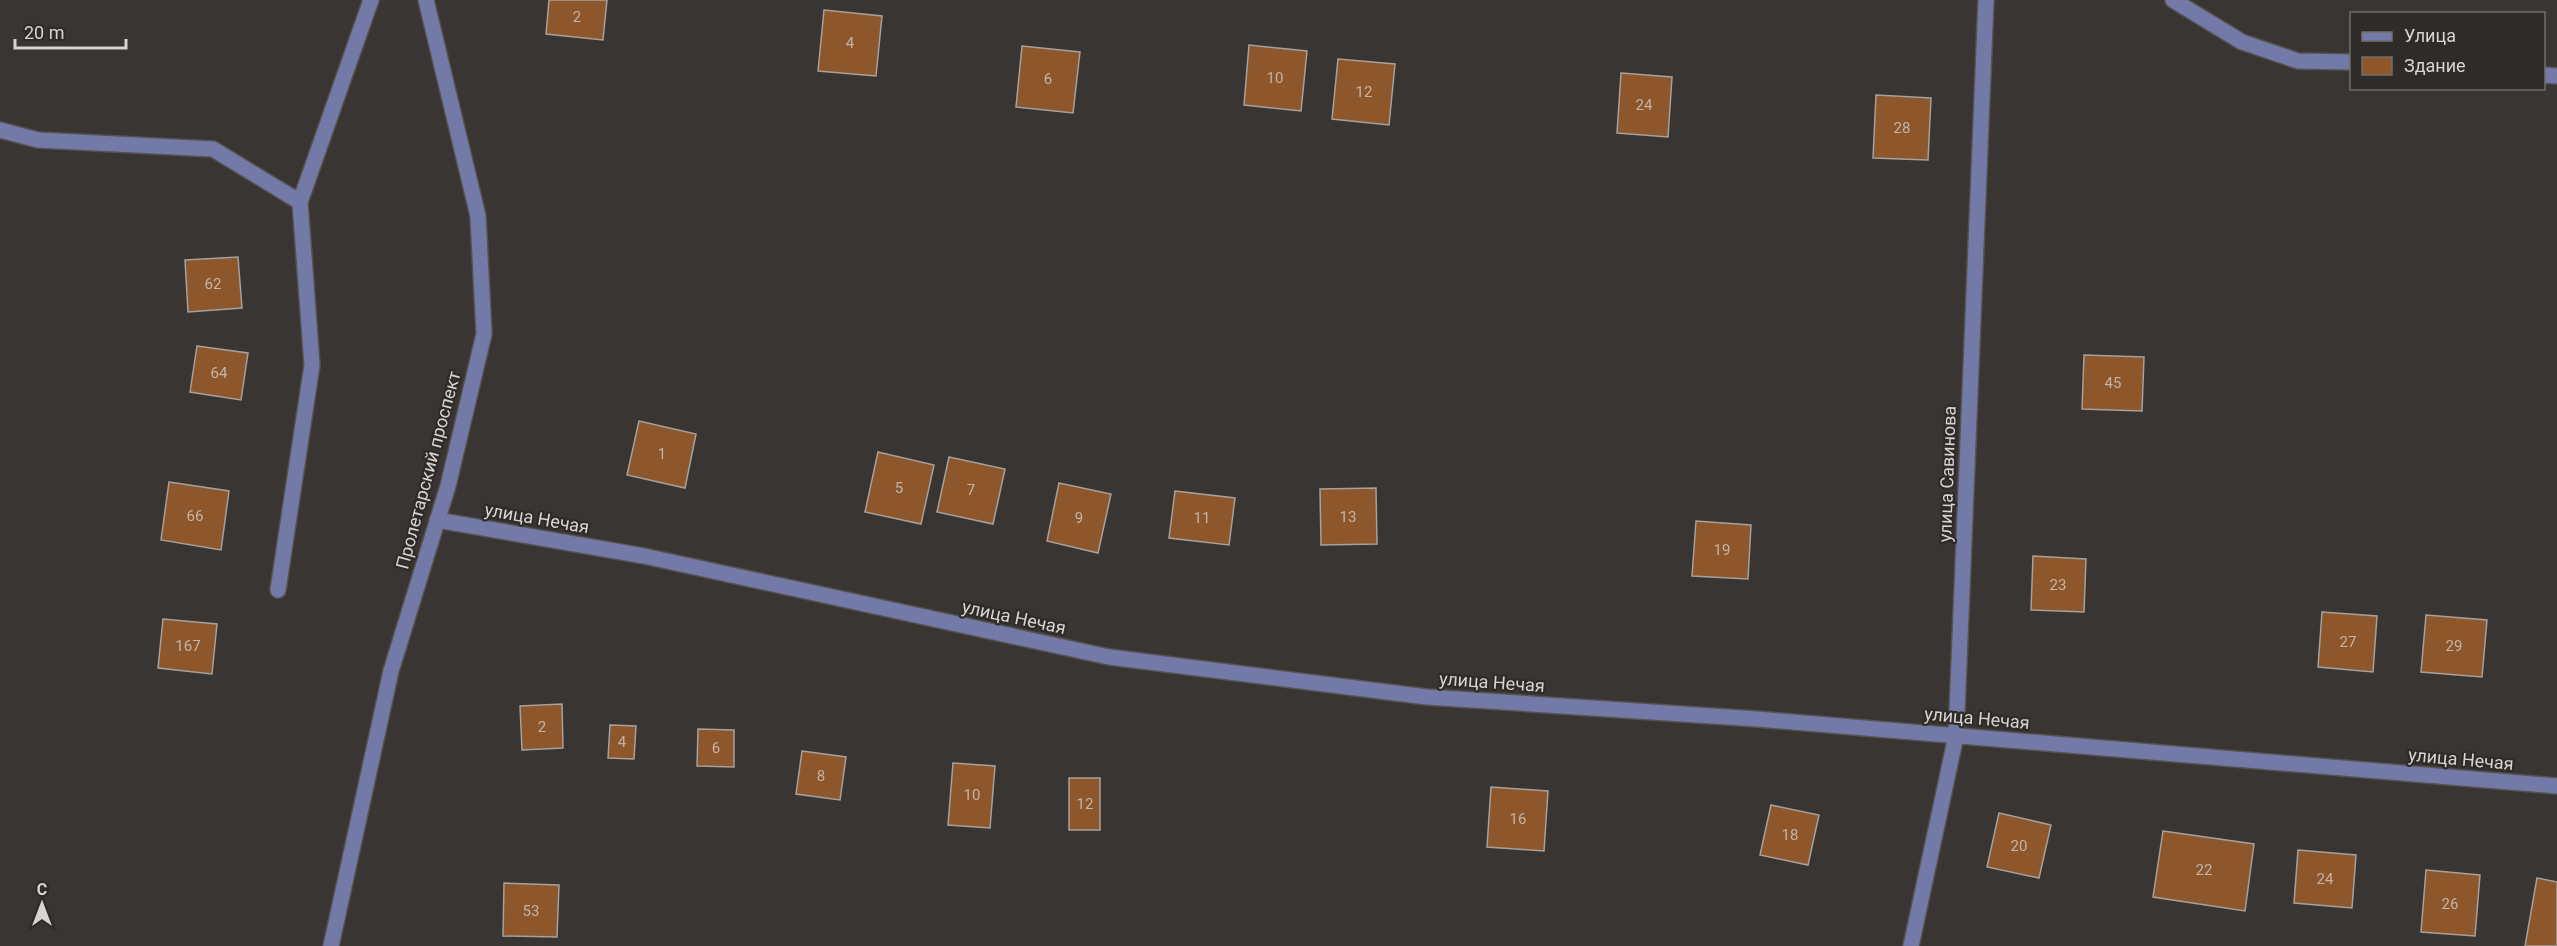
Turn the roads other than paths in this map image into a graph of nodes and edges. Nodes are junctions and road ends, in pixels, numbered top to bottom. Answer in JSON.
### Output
{"nodes":[{"id":1,"x":371,"y":0,"type":"edge"},
{"id":2,"x":426,"y":0,"type":"edge"},
{"id":3,"x":1986,"y":0,"type":"edge"},
{"id":4,"x":2173,"y":0,"type":"edge"},
{"id":5,"x":2350,"y":62,"type":"edge"},
{"id":6,"x":0,"y":130,"type":"edge"},
{"id":7,"x":300,"y":202,"type":"junction"},
{"id":8,"x":437,"y":520,"type":"junction"},
{"id":9,"x":278,"y":590,"type":"dead end"},
{"id":10,"x":1956,"y":736,"type":"junction"},
{"id":11,"x":2557,"y":786,"type":"edge"},
{"id":12,"x":331,"y":946,"type":"edge"},
{"id":13,"x":1911,"y":946,"type":"edge"}],
"edges":[{"from":1,"to":7,"type":"street"},
{"from":2,"to":8,"type":"street","name":"Пролетарский проспект"},
{"from":3,"to":10,"type":"street","name":"улица Савинова"},
{"from":4,"to":5,"type":"street"},
{"from":6,"to":7,"type":"street"},
{"from":7,"to":9,"type":"street"},
{"from":8,"to":10,"type":"street","name":"улица Нечая"},
{"from":8,"to":12,"type":"street","name":"Пролетарский проспект"},
{"from":10,"to":11,"type":"street","name":"улица Нечая"},
{"from":10,"to":13,"type":"street","name":"улица Савинова"}]}
